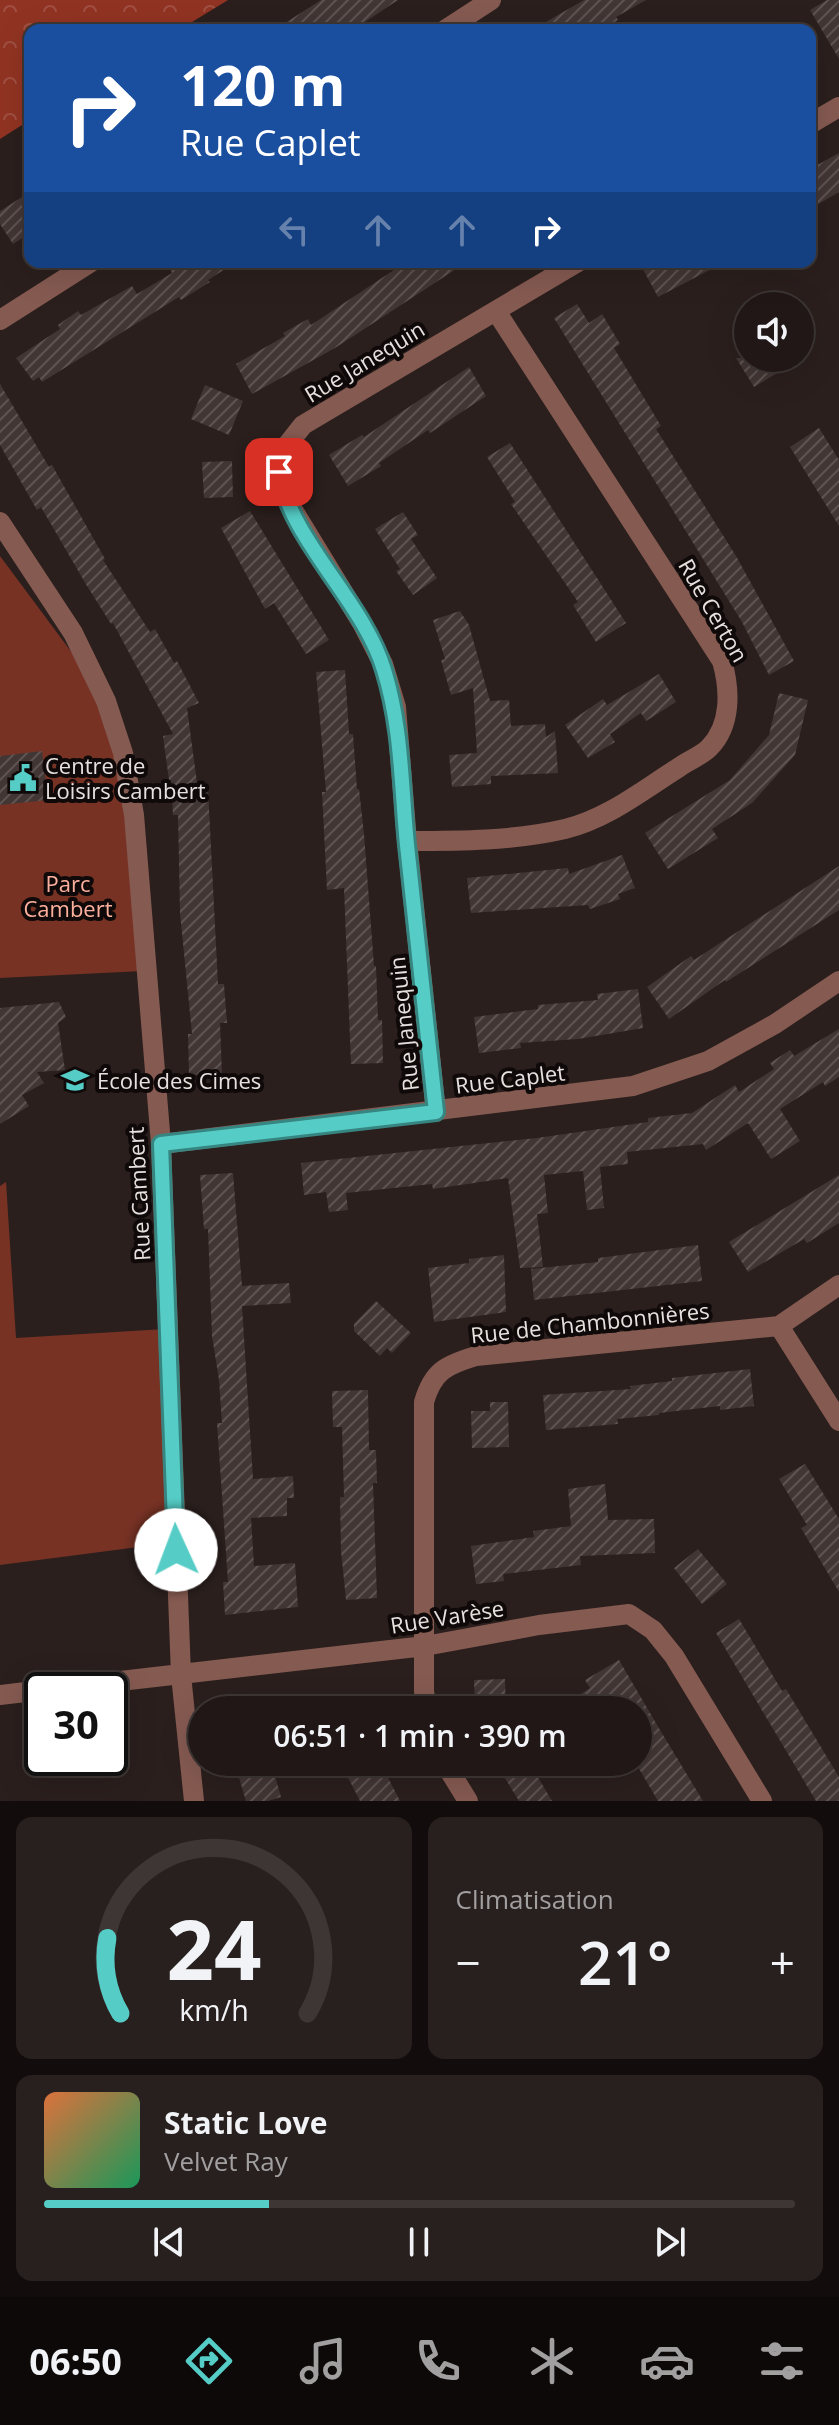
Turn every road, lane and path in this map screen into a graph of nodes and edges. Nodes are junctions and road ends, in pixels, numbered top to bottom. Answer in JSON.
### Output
{"nodes":[{"id":1,"x":491,"y":0,"type":"edge"},
{"id":2,"x":454,"y":24,"type":"edge"},
{"id":3,"x":839,"y":107,"type":"edge"},
{"id":4,"x":816,"y":120,"type":"edge"},
{"id":5,"x":82,"y":268,"type":"edge"},
{"id":6,"x":568,"y":268,"type":"edge"},
{"id":7,"x":496,"y":311,"type":"junction"},
{"id":8,"x":0,"y":320,"type":"edge"},
{"id":9,"x":0,"y":522,"type":"edge"},
{"id":10,"x":407,"y":841,"type":"junction"},
{"id":11,"x":839,"y":981,"type":"edge"},
{"id":12,"x":436,"y":1112,"type":"junction"},
{"id":13,"x":161,"y":1144,"type":"junction"},
{"id":14,"x":839,"y":1285,"type":"edge"},
{"id":15,"x":779,"y":1326,"type":"junction"},
{"id":16,"x":839,"y":1421,"type":"edge"},
{"id":17,"x":425,"y":1646,"type":"junction"},
{"id":18,"x":181,"y":1675,"type":"junction"},
{"id":19,"x":128,"y":1681,"type":"edge"},
{"id":20,"x":24,"y":1692,"type":"edge"},
{"id":21,"x":0,"y":1695,"type":"edge"},
{"id":22,"x":425,"y":1696,"type":"edge"},
{"id":23,"x":453,"y":1776,"type":"edge"},
{"id":24,"x":194,"y":1801,"type":"edge"},
{"id":25,"x":468,"y":1801,"type":"edge"},
{"id":26,"x":762,"y":1801,"type":"edge"}],
"edges":[{"from":1,"to":2,"type":"street"},
{"from":3,"to":4,"type":"street"},
{"from":5,"to":8,"type":"street"},
{"from":6,"to":7,"type":"street","name":"Rue Janequin"},
{"from":7,"to":10,"type":"street","name":"Rue Janequin"},
{"from":7,"to":10,"type":"street","name":"Rue Certon"},
{"from":9,"to":13,"type":"street","name":"Rue Cambert"},
{"from":10,"to":12,"type":"street","name":"Rue Janequin"},
{"from":11,"to":12,"type":"street","name":"Rue Caplet"},
{"from":12,"to":13,"type":"street","name":"Rue Caplet"},
{"from":13,"to":18,"type":"street","name":"Rue Cambert"},
{"from":14,"to":15,"type":"street","name":"Rue de Chambonnières"},
{"from":15,"to":16,"type":"street"},
{"from":15,"to":17,"type":"street","name":"Rue de Chambonnières"},
{"from":17,"to":18,"type":"street","name":"Rue Varèse"},
{"from":17,"to":22,"type":"street","name":"Rue de Chambonnières"},
{"from":17,"to":26,"type":"street","name":"Rue Varèse"},
{"from":18,"to":19,"type":"street","name":"Rue Varèse"},
{"from":18,"to":24,"type":"street","name":"Rue Cambert"},
{"from":20,"to":21,"type":"street","name":"Rue Varèse"},
{"from":23,"to":25,"type":"street"}]}
